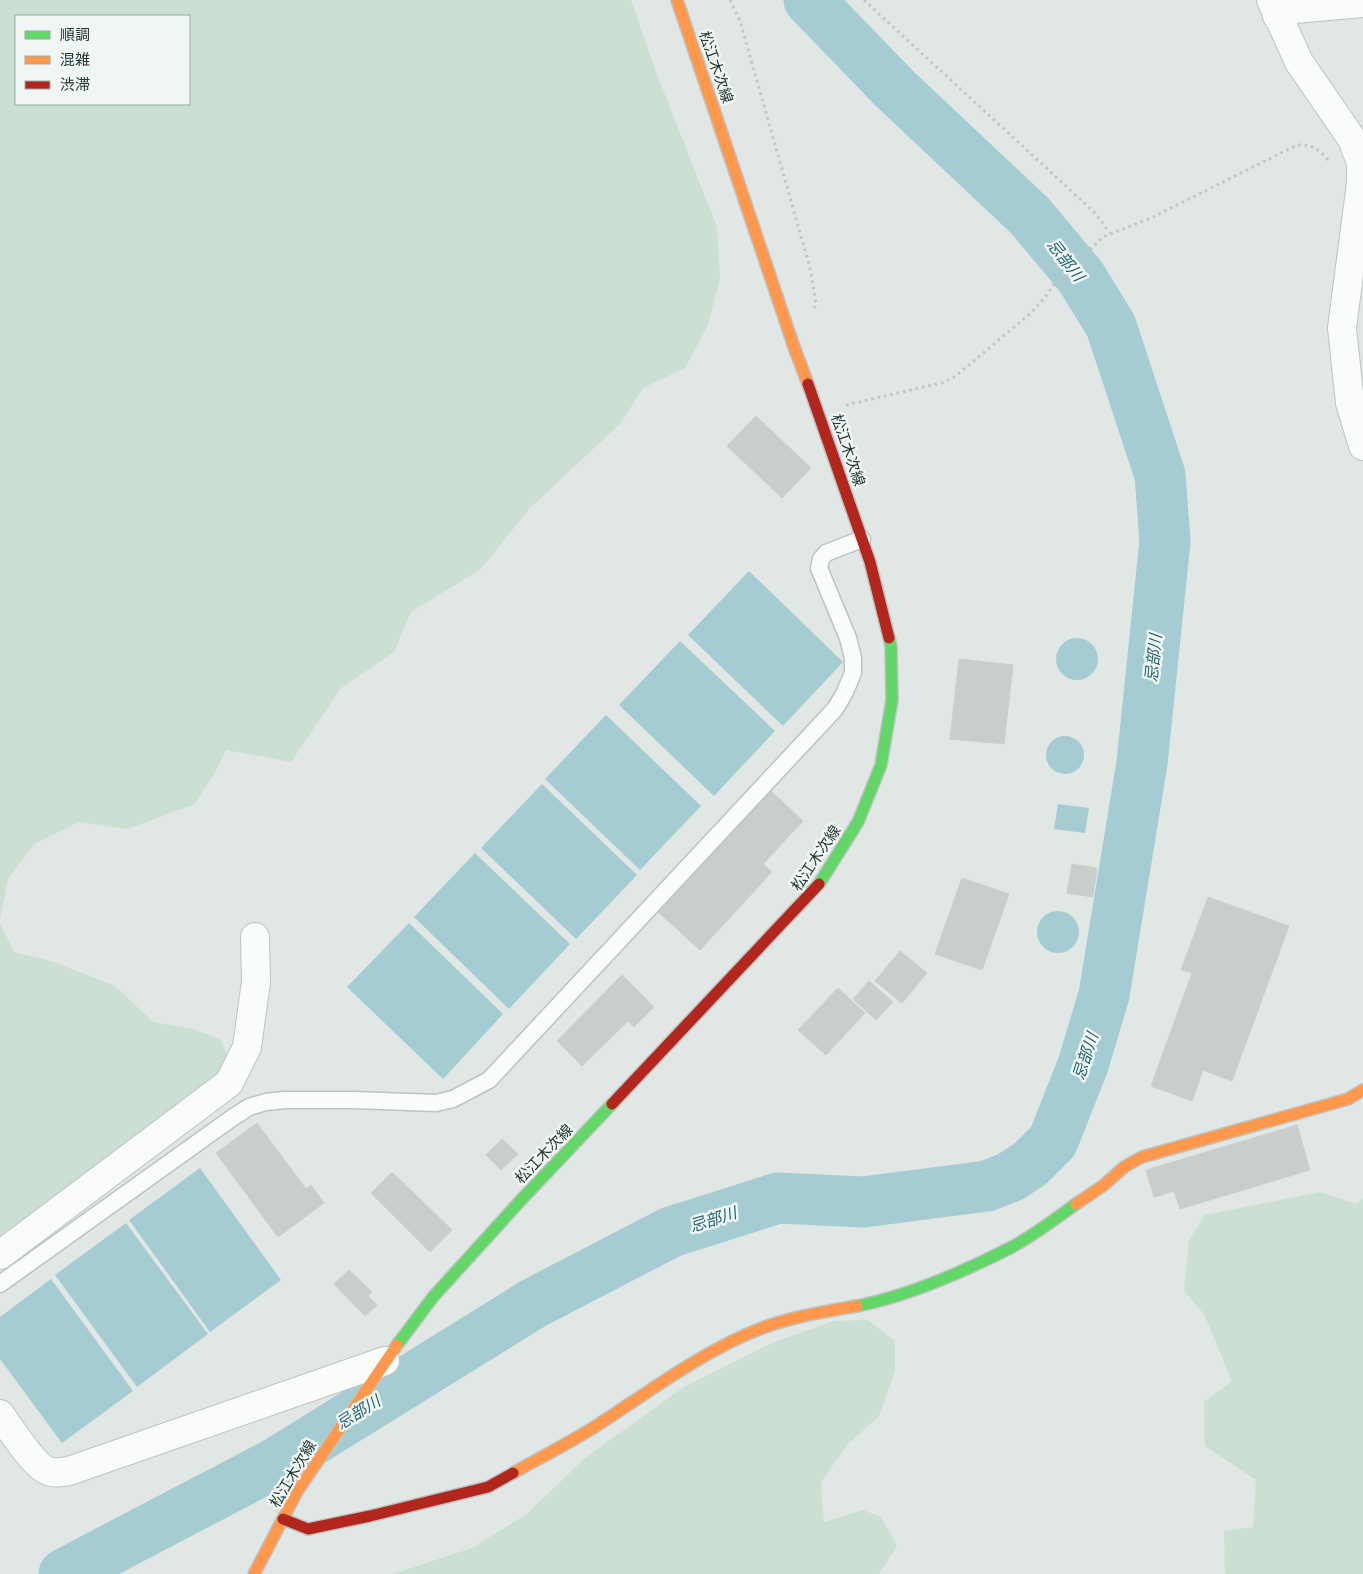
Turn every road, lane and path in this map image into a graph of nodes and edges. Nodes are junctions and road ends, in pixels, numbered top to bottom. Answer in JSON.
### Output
{"nodes":[{"id":1,"x":677,"y":0,"type":"edge"},
{"id":2,"x":730,"y":0,"type":"edge"},
{"id":3,"x":864,"y":0,"type":"edge"},
{"id":4,"x":1363,"y":2,"type":"edge"},
{"id":5,"x":1274,"y":8,"type":"edge"},
{"id":6,"x":1332,"y":166,"type":"dead end"},
{"id":7,"x":1110,"y":233,"type":"junction"},
{"id":8,"x":816,"y":302,"type":"dead end"},
{"id":9,"x":820,"y":414,"type":"junction"},
{"id":10,"x":1363,"y":446,"type":"edge"},
{"id":11,"x":862,"y":540,"type":"junction"},
{"id":12,"x":255,"y":938,"type":"dead end"},
{"id":13,"x":1363,"y":1090,"type":"edge"},
{"id":14,"x":0,"y":1255,"type":"edge"},
{"id":15,"x":0,"y":1284,"type":"edge"},
{"id":16,"x":385,"y":1361,"type":"junction"},
{"id":17,"x":0,"y":1414,"type":"edge"},
{"id":18,"x":283,"y":1520,"type":"junction"},
{"id":19,"x":254,"y":1574,"type":"edge"}],
"edges":[{"from":1,"to":9,"type":"main road","name":"松江木次線"},
{"from":2,"to":8,"type":"path"},
{"from":3,"to":7,"type":"path"},
{"from":4,"to":5,"type":"street"},
{"from":5,"to":10,"type":"street"},
{"from":6,"to":7,"type":"path"},
{"from":7,"to":9,"type":"path"},
{"from":9,"to":11,"type":"main road","name":"松江木次線"},
{"from":11,"to":15,"type":"lane"},
{"from":11,"to":16,"type":"main road","name":"松江木次線"},
{"from":12,"to":14,"type":"street"},
{"from":13,"to":18,"type":"main road"},
{"from":16,"to":17,"type":"street"},
{"from":16,"to":18,"type":"main road","name":"松江木次線"},
{"from":18,"to":19,"type":"main road","name":"松江木次線"}]}
